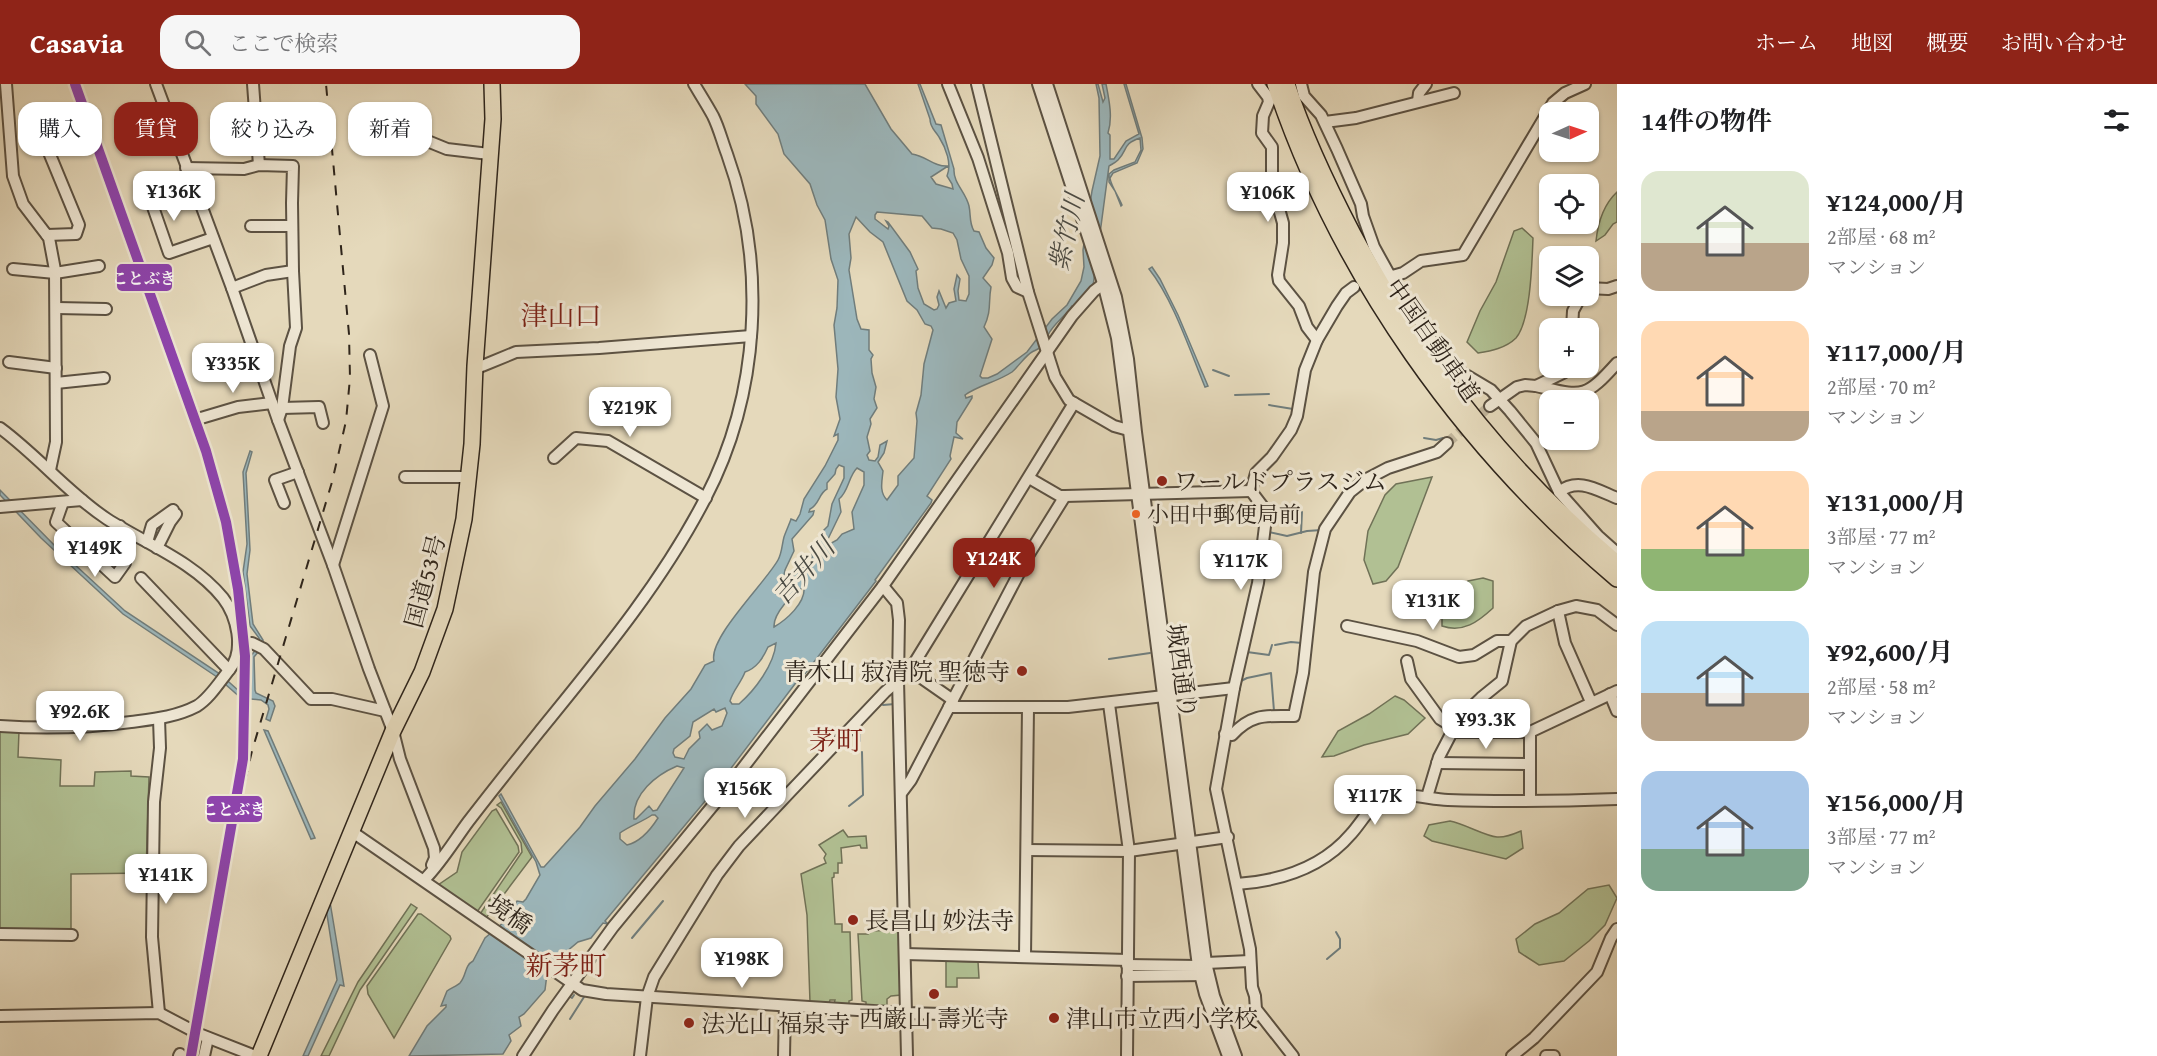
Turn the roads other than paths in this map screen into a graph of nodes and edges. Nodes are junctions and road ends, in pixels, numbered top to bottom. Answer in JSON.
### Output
{"nodes":[{"id":1,"x":6,"y":84,"type":"edge"},
{"id":2,"x":156,"y":84,"type":"edge"},
{"id":3,"x":253,"y":84,"type":"edge"},
{"id":4,"x":492,"y":84,"type":"edge"},
{"id":5,"x":694,"y":84,"type":"edge"},
{"id":6,"x":948,"y":84,"type":"edge"},
{"id":7,"x":977,"y":84,"type":"edge"},
{"id":8,"x":1038,"y":84,"type":"edge"},
{"id":9,"x":1047,"y":84,"type":"edge"},
{"id":10,"x":1258,"y":84,"type":"edge"},
{"id":11,"x":1275,"y":84,"type":"edge"},
{"id":12,"x":1287,"y":84,"type":"edge"},
{"id":13,"x":1301,"y":84,"type":"edge"},
{"id":14,"x":1426,"y":84,"type":"edge"},
{"id":15,"x":1585,"y":84,"type":"edge"},
{"id":16,"x":1454,"y":93,"type":"dead end"},
{"id":17,"x":1418,"y":101,"type":"junction"},
{"id":18,"x":163,"y":102,"type":"edge"},
{"id":19,"x":1324,"y":122,"type":"junction"},
{"id":20,"x":432,"y":143,"type":"edge"},
{"id":21,"x":489,"y":154,"type":"junction"},
{"id":22,"x":50,"y":156,"type":"edge"},
{"id":23,"x":182,"y":156,"type":"edge"},
{"id":24,"x":259,"y":165,"type":"junction"},
{"id":25,"x":186,"y":168,"type":"junction"},
{"id":26,"x":145,"y":184,"type":"dead end"},
{"id":27,"x":252,"y":226,"type":"dead end"},
{"id":28,"x":292,"y":226,"type":"junction"},
{"id":29,"x":47,"y":235,"type":"junction"},
{"id":30,"x":213,"y":238,"type":"junction"},
{"id":31,"x":99,"y":266,"type":"dead end"},
{"id":32,"x":13,"y":269,"type":"dead end"},
{"id":33,"x":293,"y":271,"type":"junction"},
{"id":34,"x":55,"y":273,"type":"junction"},
{"id":35,"x":1388,"y":277,"type":"junction"},
{"id":36,"x":1107,"y":281,"type":"junction"},
{"id":37,"x":1617,"y":286,"type":"edge"},
{"id":38,"x":1354,"y":287,"type":"dead end"},
{"id":39,"x":232,"y":288,"type":"junction"},
{"id":40,"x":1599,"y":289,"type":"edge"},
{"id":41,"x":1028,"y":292,"type":"junction"},
{"id":42,"x":57,"y":308,"type":"junction"},
{"id":43,"x":106,"y":309,"type":"dead end"},
{"id":44,"x":751,"y":336,"type":"junction"},
{"id":45,"x":1317,"y":340,"type":"junction"},
{"id":46,"x":1046,"y":350,"type":"junction"},
{"id":47,"x":369,"y":355,"type":"dead end"},
{"id":48,"x":9,"y":362,"type":"dead end"},
{"id":49,"x":1617,"y":363,"type":"edge"},
{"id":50,"x":475,"y":366,"type":"junction"},
{"id":51,"x":56,"y":368,"type":"junction"},
{"id":52,"x":104,"y":378,"type":"dead end"},
{"id":53,"x":1553,"y":378,"type":"edge"},
{"id":54,"x":56,"y":383,"type":"junction"},
{"id":55,"x":1536,"y":386,"type":"junction"},
{"id":56,"x":1495,"y":402,"type":"junction"},
{"id":57,"x":1074,"y":403,"type":"junction"},
{"id":58,"x":277,"y":405,"type":"junction"},
{"id":59,"x":201,"y":418,"type":"dead end"},
{"id":60,"x":323,"y":423,"type":"dead end"},
{"id":61,"x":0,"y":428,"type":"edge"},
{"id":62,"x":1132,"y":431,"type":"junction"},
{"id":63,"x":1447,"y":443,"type":"tunnel mouth"},
{"id":64,"x":554,"y":458,"type":"dead end"},
{"id":65,"x":50,"y":470,"type":"junction"},
{"id":66,"x":298,"y":472,"type":"junction"},
{"id":67,"x":405,"y":477,"type":"dead end"},
{"id":68,"x":468,"y":477,"type":"junction"},
{"id":69,"x":1029,"y":478,"type":"junction"},
{"id":70,"x":1251,"y":491,"type":"junction"},
{"id":71,"x":1559,"y":492,"type":"junction"},
{"id":72,"x":1141,"y":494,"type":"junction"},
{"id":73,"x":1065,"y":496,"type":"junction"},
{"id":74,"x":706,"y":498,"type":"junction"},
{"id":75,"x":1617,"y":498,"type":"edge"},
{"id":76,"x":82,"y":500,"type":"junction"},
{"id":77,"x":63,"y":501,"type":"junction"},
{"id":78,"x":284,"y":503,"type":"dead end"},
{"id":79,"x":0,"y":507,"type":"edge"},
{"id":80,"x":175,"y":512,"type":"dead end"},
{"id":81,"x":120,"y":526,"type":"junction"},
{"id":82,"x":104,"y":542,"type":"junction"},
{"id":83,"x":152,"y":545,"type":"junction"},
{"id":84,"x":1617,"y":553,"type":"edge"},
{"id":85,"x":92,"y":555,"type":"junction"},
{"id":86,"x":1617,"y":563,"type":"edge"},
{"id":87,"x":333,"y":565,"type":"junction"},
{"id":88,"x":141,"y":578,"type":"dead end"},
{"id":89,"x":1617,"y":579,"type":"edge"},
{"id":90,"x":883,"y":586,"type":"junction"},
{"id":91,"x":1558,"y":611,"type":"junction"},
{"id":92,"x":1617,"y":625,"type":"edge"},
{"id":93,"x":1347,"y":626,"type":"dead end"},
{"id":94,"x":1511,"y":641,"type":"junction"},
{"id":95,"x":238,"y":644,"type":"junction"},
{"id":96,"x":1407,"y":661,"type":"dead end"},
{"id":97,"x":229,"y":670,"type":"junction"},
{"id":98,"x":910,"y":670,"type":"junction"},
{"id":99,"x":898,"y":680,"type":"junction"},
{"id":100,"x":1234,"y":688,"type":"junction"},
{"id":101,"x":1613,"y":693,"type":"edge"},
{"id":102,"x":1168,"y":696,"type":"junction"},
{"id":103,"x":1591,"y":702,"type":"junction"},
{"id":104,"x":951,"y":703,"type":"junction"},
{"id":105,"x":1109,"y":704,"type":"junction"},
{"id":106,"x":1028,"y":708,"type":"junction"},
{"id":107,"x":385,"y":711,"type":"junction"},
{"id":108,"x":1617,"y":711,"type":"edge"},
{"id":109,"x":159,"y":719,"type":"junction"},
{"id":110,"x":0,"y":726,"type":"edge"},
{"id":111,"x":1451,"y":730,"type":"junction"},
{"id":112,"x":393,"y":731,"type":"junction"},
{"id":113,"x":1530,"y":732,"type":"junction"},
{"id":114,"x":1226,"y":734,"type":"junction"},
{"id":115,"x":1437,"y":763,"type":"junction"},
{"id":116,"x":1530,"y":764,"type":"junction"},
{"id":117,"x":902,"y":792,"type":"junction"},
{"id":118,"x":1427,"y":797,"type":"junction"},
{"id":119,"x":1617,"y":799,"type":"edge"},
{"id":120,"x":1530,"y":800,"type":"junction"},
{"id":121,"x":351,"y":831,"type":"junction"},
{"id":122,"x":1228,"y":837,"type":"junction"},
{"id":123,"x":1187,"y":843,"type":"junction"},
{"id":124,"x":1026,"y":850,"type":"junction"},
{"id":125,"x":1129,"y":851,"type":"junction"},
{"id":126,"x":427,"y":877,"type":"junction"},
{"id":127,"x":1237,"y":884,"type":"junction"},
{"id":128,"x":1617,"y":929,"type":"edge"},
{"id":129,"x":0,"y":934,"type":"edge"},
{"id":130,"x":72,"y":935,"type":"dead end"},
{"id":131,"x":905,"y":954,"type":"junction"},
{"id":132,"x":1025,"y":957,"type":"junction"},
{"id":133,"x":1250,"y":961,"type":"junction"},
{"id":134,"x":1128,"y":967,"type":"junction"},
{"id":135,"x":1203,"y":970,"type":"junction"},
{"id":136,"x":572,"y":983,"type":"junction"},
{"id":137,"x":647,"y":997,"type":"junction"},
{"id":138,"x":785,"y":1006,"type":"junction"},
{"id":139,"x":159,"y":1013,"type":"junction"},
{"id":140,"x":905,"y":1013,"type":"junction"},
{"id":141,"x":981,"y":1015,"type":"dead end"},
{"id":142,"x":0,"y":1016,"type":"edge"},
{"id":143,"x":208,"y":1038,"type":"junction"},
{"id":144,"x":204,"y":1056,"type":"edge"},
{"id":145,"x":257,"y":1056,"type":"edge"},
{"id":146,"x":523,"y":1056,"type":"edge"},
{"id":147,"x":640,"y":1056,"type":"edge"},
{"id":148,"x":784,"y":1056,"type":"edge"},
{"id":149,"x":907,"y":1056,"type":"edge"},
{"id":150,"x":1127,"y":1056,"type":"edge"},
{"id":151,"x":1228,"y":1056,"type":"edge"},
{"id":152,"x":1236,"y":1056,"type":"edge"},
{"id":153,"x":1293,"y":1056,"type":"edge"},
{"id":154,"x":1512,"y":1056,"type":"edge"},
{"id":155,"x":1546,"y":1056,"type":"edge"},
{"id":156,"x":1554,"y":1056,"type":"edge"}],
"edges":[{"from":1,"to":29,"type":"street"},
{"from":2,"to":18,"type":"street"},
{"from":3,"to":24,"type":"street"},
{"from":4,"to":21,"type":"highway","name":"国道53号"},
{"from":5,"to":44,"type":"street"},
{"from":6,"to":41,"type":"street"},
{"from":7,"to":41,"type":"street"},
{"from":8,"to":36,"type":"street","name":"城西通り"},
{"from":9,"to":36,"type":"street","name":"城西通り"},
{"from":10,"to":45,"type":"street"},
{"from":11,"to":89,"type":"highway","name":"中国自動車道"},
{"from":12,"to":86,"type":"highway","name":"中国自動車道"},
{"from":13,"to":19,"type":"street"},
{"from":14,"to":17,"type":"street"},
{"from":15,"to":35,"type":"street"},
{"from":16,"to":17,"type":"street"},
{"from":17,"to":19,"type":"street"},
{"from":19,"to":35,"type":"street"},
{"from":20,"to":21,"type":"street"},
{"from":21,"to":50,"type":"highway","name":"国道53号"},
{"from":22,"to":29,"type":"street"},
{"from":23,"to":25,"type":"street"},
{"from":24,"to":25,"type":"street"},
{"from":24,"to":28,"type":"street"},
{"from":25,"to":30,"type":"street"},
{"from":26,"to":30,"type":"street"},
{"from":27,"to":28,"type":"street"},
{"from":28,"to":33,"type":"street"},
{"from":29,"to":34,"type":"street"},
{"from":30,"to":39,"type":"street"},
{"from":31,"to":34,"type":"street"},
{"from":32,"to":34,"type":"street"},
{"from":33,"to":39,"type":"street"},
{"from":33,"to":58,"type":"street"},
{"from":34,"to":42,"type":"street"},
{"from":35,"to":56,"type":"street"},
{"from":36,"to":46,"type":"street"},
{"from":36,"to":62,"type":"street","name":"城西通り"},
{"from":37,"to":40,"type":"street"},
{"from":38,"to":45,"type":"street"},
{"from":39,"to":58,"type":"street"},
{"from":41,"to":46,"type":"street"},
{"from":42,"to":43,"type":"street"},
{"from":42,"to":51,"type":"street"},
{"from":44,"to":50,"type":"street"},
{"from":44,"to":74,"type":"street"},
{"from":45,"to":70,"type":"street"},
{"from":46,"to":57,"type":"street"},
{"from":46,"to":90,"type":"street"},
{"from":47,"to":87,"type":"street"},
{"from":48,"to":51,"type":"street"},
{"from":49,"to":55,"type":"street"},
{"from":50,"to":68,"type":"highway","name":"国道53号"},
{"from":51,"to":54,"type":"street"},
{"from":52,"to":54,"type":"street"},
{"from":53,"to":55,"type":"street"},
{"from":54,"to":65,"type":"street"},
{"from":55,"to":56,"type":"street"},
{"from":56,"to":71,"type":"street"},
{"from":57,"to":62,"type":"street"},
{"from":57,"to":69,"type":"street"},
{"from":58,"to":59,"type":"street"},
{"from":58,"to":60,"type":"street"},
{"from":58,"to":66,"type":"street"},
{"from":61,"to":65,"type":"street"},
{"from":62,"to":72,"type":"street","name":"城西通り"},
{"from":63,"to":114,"type":"street"},
{"from":64,"to":74,"type":"street"},
{"from":65,"to":76,"type":"street"},
{"from":66,"to":78,"type":"street"},
{"from":66,"to":87,"type":"street"},
{"from":67,"to":68,"type":"street"},
{"from":68,"to":112,"type":"highway","name":"国道53号"},
{"from":69,"to":73,"type":"street"},
{"from":69,"to":98,"type":"street"},
{"from":70,"to":72,"type":"street"},
{"from":70,"to":100,"type":"street"},
{"from":71,"to":75,"type":"street"},
{"from":71,"to":84,"type":"street"},
{"from":72,"to":73,"type":"street"},
{"from":72,"to":102,"type":"street","name":"城西通り"},
{"from":73,"to":104,"type":"street"},
{"from":74,"to":126,"type":"street"},
{"from":76,"to":77,"type":"street"},
{"from":76,"to":81,"type":"street"},
{"from":77,"to":79,"type":"street"},
{"from":77,"to":85,"type":"street"},
{"from":80,"to":83,"type":"street"},
{"from":81,"to":82,"type":"street"},
{"from":81,"to":83,"type":"street"},
{"from":82,"to":85,"type":"street"},
{"from":82,"to":85,"type":"street"},
{"from":83,"to":95,"type":"street"},
{"from":87,"to":107,"type":"street"},
{"from":88,"to":97,"type":"street"},
{"from":90,"to":99,"type":"street"},
{"from":90,"to":136,"type":"street"},
{"from":91,"to":92,"type":"street"},
{"from":91,"to":94,"type":"street"},
{"from":91,"to":103,"type":"street"},
{"from":93,"to":94,"type":"street"},
{"from":94,"to":111,"type":"street"},
{"from":95,"to":97,"type":"street"},
{"from":95,"to":107,"type":"street"},
{"from":96,"to":111,"type":"street"},
{"from":97,"to":109,"type":"street"},
{"from":98,"to":99,"type":"street"},
{"from":98,"to":104,"type":"street"},
{"from":99,"to":117,"type":"street"},
{"from":99,"to":137,"type":"street"},
{"from":100,"to":102,"type":"street"},
{"from":100,"to":114,"type":"street"},
{"from":101,"to":103,"type":"street"},
{"from":101,"to":108,"type":"street"},
{"from":102,"to":105,"type":"street"},
{"from":102,"to":123,"type":"street","name":"城西通り"},
{"from":103,"to":113,"type":"street"},
{"from":104,"to":106,"type":"street"},
{"from":104,"to":117,"type":"street"},
{"from":105,"to":106,"type":"street"},
{"from":105,"to":125,"type":"street"},
{"from":106,"to":124,"type":"street"},
{"from":107,"to":112,"type":"street"},
{"from":109,"to":110,"type":"street"},
{"from":109,"to":139,"type":"street"},
{"from":111,"to":113,"type":"street"},
{"from":111,"to":115,"type":"street"},
{"from":112,"to":121,"type":"highway","name":"国道53号"},
{"from":112,"to":126,"type":"street"},
{"from":113,"to":116,"type":"street"},
{"from":114,"to":122,"type":"street"},
{"from":115,"to":116,"type":"street"},
{"from":115,"to":118,"type":"street"},
{"from":116,"to":120,"type":"street"},
{"from":117,"to":131,"type":"street"},
{"from":118,"to":120,"type":"street"},
{"from":118,"to":127,"type":"street"},
{"from":119,"to":120,"type":"street"},
{"from":121,"to":126,"type":"street","name":"境橋"},
{"from":121,"to":145,"type":"highway","name":"国道53号"},
{"from":122,"to":123,"type":"street"},
{"from":122,"to":127,"type":"street"},
{"from":123,"to":125,"type":"street"},
{"from":123,"to":135,"type":"street","name":"城西通り"},
{"from":124,"to":125,"type":"street"},
{"from":124,"to":132,"type":"street"},
{"from":125,"to":134,"type":"street"},
{"from":126,"to":136,"type":"street","name":"境橋"},
{"from":127,"to":133,"type":"street"},
{"from":128,"to":154,"type":"street"},
{"from":129,"to":130,"type":"street"},
{"from":131,"to":132,"type":"street"},
{"from":131,"to":140,"type":"street"},
{"from":132,"to":134,"type":"street"},
{"from":133,"to":135,"type":"street"},
{"from":133,"to":153,"type":"street"},
{"from":134,"to":135,"type":"street"},
{"from":134,"to":150,"type":"street"},
{"from":135,"to":151,"type":"street","name":"城西通り"},
{"from":135,"to":152,"type":"street","name":"城西通り"},
{"from":136,"to":137,"type":"street","name":"境橋"},
{"from":136,"to":146,"type":"street"},
{"from":137,"to":138,"type":"street","name":"境橋"},
{"from":137,"to":147,"type":"street"},
{"from":138,"to":140,"type":"street","name":"境橋"},
{"from":138,"to":148,"type":"street"},
{"from":139,"to":142,"type":"street"},
{"from":139,"to":143,"type":"street"},
{"from":140,"to":141,"type":"street","name":"境橋"},
{"from":140,"to":149,"type":"street"},
{"from":143,"to":144,"type":"street"},
{"from":143,"to":145,"type":"street"},
{"from":155,"to":156,"type":"street"}]}
